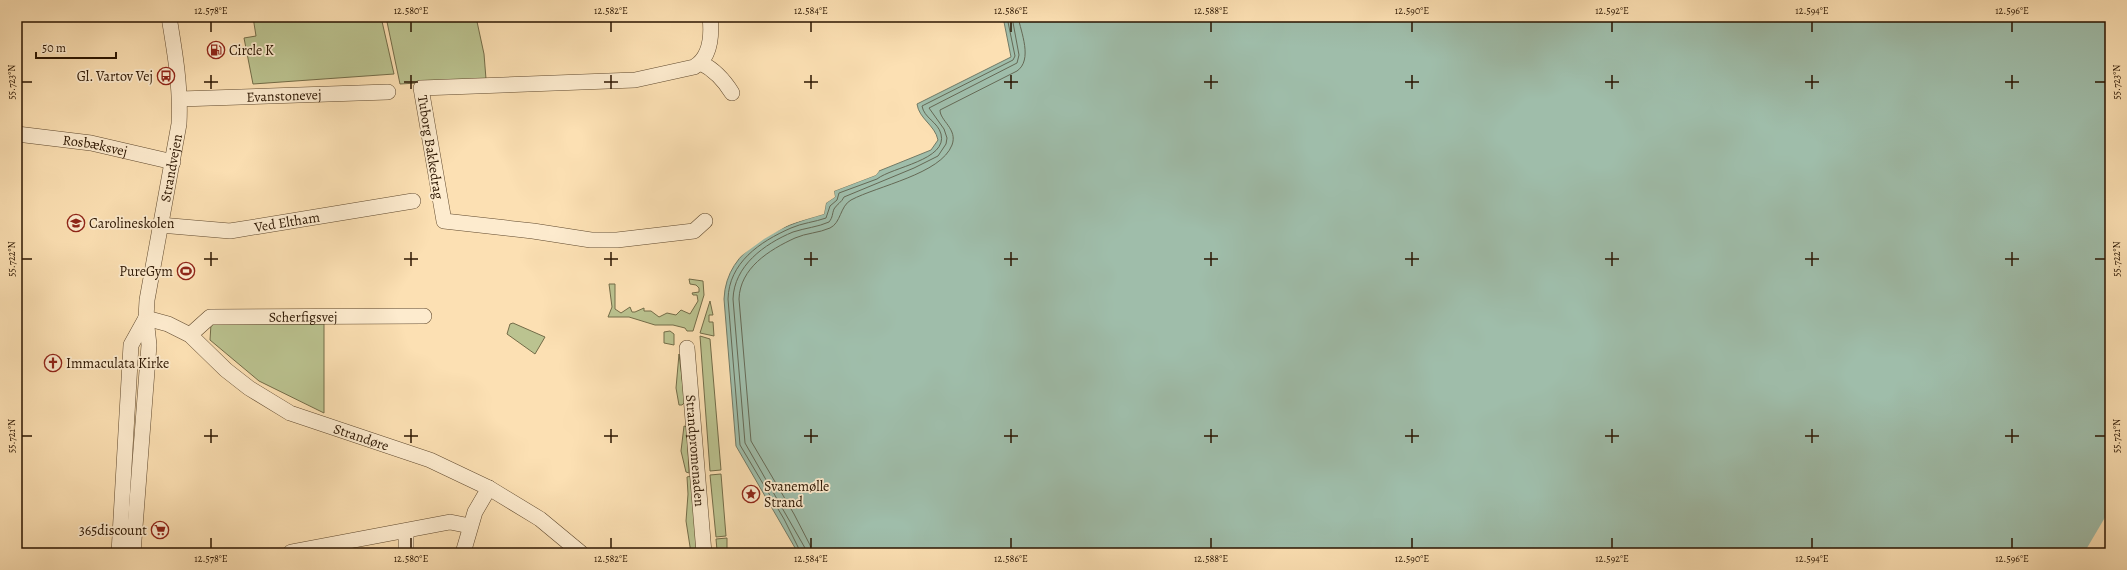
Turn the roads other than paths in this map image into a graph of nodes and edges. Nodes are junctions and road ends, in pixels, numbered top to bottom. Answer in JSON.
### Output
{"nodes":[{"id":1,"x":169,"y":17,"type":"edge"},
{"id":2,"x":710,"y":17,"type":"edge"},
{"id":3,"x":702,"y":63,"type":"junction"},
{"id":4,"x":388,"y":92,"type":"dead end"},
{"id":5,"x":732,"y":93,"type":"dead end"},
{"id":6,"x":180,"y":99,"type":"junction"},
{"id":7,"x":17,"y":134,"type":"edge"},
{"id":8,"x":173,"y":162,"type":"junction"},
{"id":9,"x":413,"y":201,"type":"dead end"},
{"id":10,"x":706,"y":222,"type":"dead end"},
{"id":11,"x":160,"y":225,"type":"junction"},
{"id":12,"x":424,"y":316,"type":"dead end"},
{"id":13,"x":146,"y":318,"type":"junction"},
{"id":14,"x":190,"y":335,"type":"junction"},
{"id":15,"x":687,"y":348,"type":"dead end"},
{"id":16,"x":489,"y":488,"type":"junction"},
{"id":17,"x":470,"y":526,"type":"junction"},
{"id":18,"x":406,"y":531,"type":"junction"},
{"id":19,"x":291,"y":552,"type":"dead end"},
{"id":20,"x":120,"y":553,"type":"edge"},
{"id":21,"x":133,"y":553,"type":"edge"},
{"id":22,"x":406,"y":553,"type":"edge"},
{"id":23,"x":464,"y":553,"type":"edge"},
{"id":24,"x":581,"y":553,"type":"edge"},
{"id":25,"x":704,"y":553,"type":"edge"}],
"edges":[{"from":1,"to":6,"type":"street","name":"Strandvejen"},
{"from":2,"to":3,"type":"street"},
{"from":3,"to":5,"type":"street"},
{"from":3,"to":10,"type":"street","name":"Tuborg Bakkedrag"},
{"from":4,"to":6,"type":"street","name":"Evanstonevej"},
{"from":6,"to":8,"type":"street","name":"Strandvejen"},
{"from":7,"to":8,"type":"street","name":"Rosbæksvej"},
{"from":8,"to":11,"type":"street","name":"Strandvejen"},
{"from":9,"to":11,"type":"street","name":"Ved Eltham"},
{"from":11,"to":13,"type":"street","name":"Strandvejen"},
{"from":12,"to":14,"type":"street","name":"Scherfigsvej"},
{"from":13,"to":14,"type":"street","name":"Strandøre"},
{"from":13,"to":20,"type":"street","name":"Strandvejen"},
{"from":13,"to":21,"type":"street","name":"Strandvejen"},
{"from":14,"to":16,"type":"street","name":"Strandøre"},
{"from":15,"to":25,"type":"street","name":"Strandpromenaden"},
{"from":16,"to":17,"type":"street"},
{"from":16,"to":24,"type":"street","name":"Strandøre"},
{"from":17,"to":18,"type":"street"},
{"from":17,"to":23,"type":"street"},
{"from":18,"to":19,"type":"street"},
{"from":18,"to":22,"type":"street"}]}
